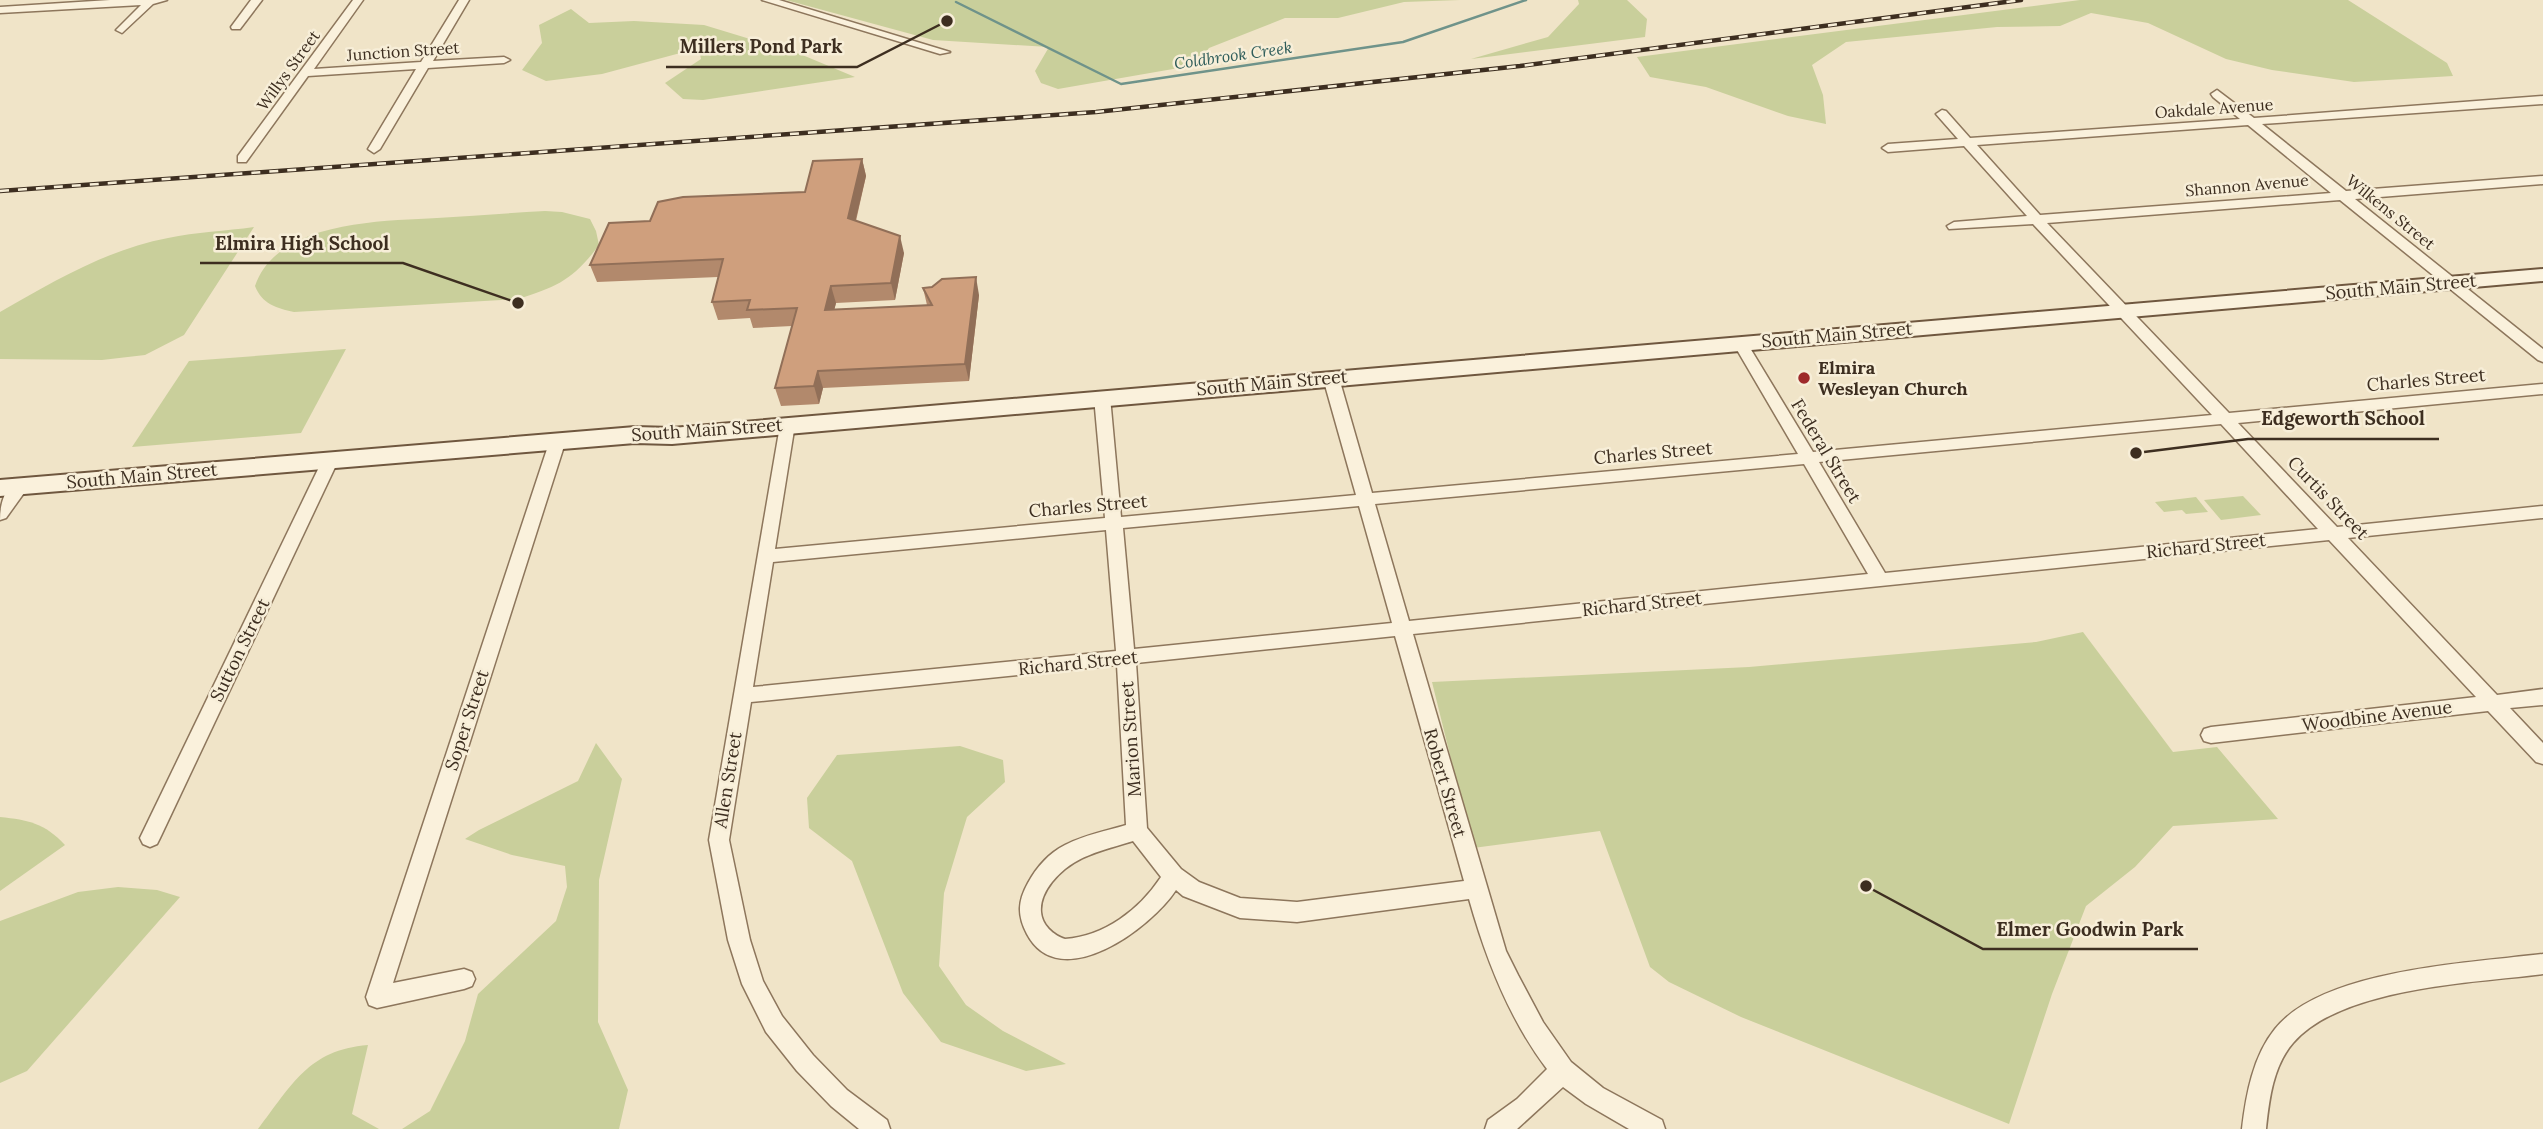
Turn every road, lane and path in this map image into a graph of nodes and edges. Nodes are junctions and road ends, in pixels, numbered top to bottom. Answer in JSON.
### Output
{"nodes":[{"id":1,"x":151,"y":0,"type":"edge"},
{"id":2,"x":162,"y":0,"type":"edge"},
{"id":3,"x":257,"y":0,"type":"edge"},
{"id":4,"x":359,"y":0,"type":"edge"},
{"id":5,"x":464,"y":0,"type":"edge"},
{"id":6,"x":767,"y":0,"type":"edge"},
{"id":7,"x":0,"y":10,"type":"edge"},
{"id":8,"x":236,"y":27,"type":"dead end"},
{"id":9,"x":122,"y":30,"type":"dead end"},
{"id":10,"x":944,"y":52,"type":"dead end"},
{"id":11,"x":504,"y":60,"type":"dead end"},
{"id":12,"x":424,"y":66,"type":"junction"},
{"id":13,"x":305,"y":73,"type":"junction"},
{"id":14,"x":2217,"y":94,"type":"dead end"},
{"id":15,"x":2543,"y":100,"type":"edge"},
{"id":16,"x":2526,"y":101,"type":"junction"},
{"id":17,"x":2543,"y":112,"type":"edge"},
{"id":18,"x":1942,"y":114,"type":"dead end"},
{"id":19,"x":2250,"y":121,"type":"junction"},
{"id":20,"x":1967,"y":142,"type":"junction"},
{"id":21,"x":1888,"y":148,"type":"dead end"},
{"id":22,"x":374,"y":149,"type":"dead end"},
{"id":23,"x":242,"y":159,"type":"dead end"},
{"id":24,"x":2543,"y":180,"type":"edge"},
{"id":25,"x":2343,"y":195,"type":"junction"},
{"id":26,"x":2037,"y":220,"type":"junction"},
{"id":27,"x":1954,"y":226,"type":"dead end"},
{"id":28,"x":2543,"y":275,"type":"edge"},
{"id":29,"x":2451,"y":283,"type":"junction"},
{"id":30,"x":2124,"y":311,"type":"junction"},
{"id":31,"x":1740,"y":344,"type":"junction"},
{"id":32,"x":2543,"y":357,"type":"edge"},
{"id":33,"x":1331,"y":378,"type":"junction"},
{"id":34,"x":2543,"y":389,"type":"edge"},
{"id":35,"x":1101,"y":397,"type":"junction"},
{"id":36,"x":2224,"y":418,"type":"junction"},
{"id":37,"x":787,"y":424,"type":"junction"},
{"id":38,"x":557,"y":443,"type":"junction"},
{"id":39,"x":1808,"y":458,"type":"junction"},
{"id":40,"x":330,"y":461,"type":"junction"},
{"id":41,"x":10,"y":487,"type":"edge"},
{"id":42,"x":1364,"y":498,"type":"junction"},
{"id":43,"x":2543,"y":512,"type":"edge"},
{"id":44,"x":0,"y":514,"type":"edge"},
{"id":45,"x":1114,"y":523,"type":"junction"},
{"id":46,"x":2335,"y":534,"type":"junction"},
{"id":47,"x":766,"y":556,"type":"junction"},
{"id":48,"x":1880,"y":579,"type":"junction"},
{"id":49,"x":1402,"y":629,"type":"junction"},
{"id":50,"x":1126,"y":658,"type":"junction"},
{"id":51,"x":741,"y":696,"type":"junction"},
{"id":52,"x":2543,"y":697,"type":"edge"},
{"id":53,"x":2494,"y":703,"type":"junction"},
{"id":54,"x":2211,"y":735,"type":"dead end"},
{"id":55,"x":2543,"y":755,"type":"edge"},
{"id":56,"x":1137,"y":831,"type":"junction"},
{"id":57,"x":150,"y":838,"type":"dead end"},
{"id":58,"x":1173,"y":876,"type":"junction"},
{"id":59,"x":1475,"y":889,"type":"junction"},
{"id":60,"x":2543,"y":964,"type":"edge"},
{"id":61,"x":464,"y":979,"type":"dead end"},
{"id":62,"x":1563,"y":1070,"type":"junction"},
{"id":63,"x":878,"y":1129,"type":"edge"},
{"id":64,"x":1497,"y":1129,"type":"edge"},
{"id":65,"x":1653,"y":1129,"type":"edge"},
{"id":66,"x":2253,"y":1129,"type":"edge"}],
"edges":[{"from":1,"to":2,"type":"street"},
{"from":1,"to":7,"type":"street"},
{"from":1,"to":9,"type":"street"},
{"from":3,"to":8,"type":"street"},
{"from":4,"to":13,"type":"street","name":"Willys Street"},
{"from":5,"to":12,"type":"street"},
{"from":6,"to":10,"type":"street"},
{"from":11,"to":12,"type":"street","name":"Junction Street"},
{"from":12,"to":13,"type":"street","name":"Junction Street"},
{"from":12,"to":22,"type":"street"},
{"from":13,"to":23,"type":"street","name":"Willys Street"},
{"from":14,"to":19,"type":"street","name":"Wilkens Street"},
{"from":15,"to":16,"type":"street","name":"Oakdale Avenue"},
{"from":16,"to":17,"type":"street"},
{"from":16,"to":19,"type":"street","name":"Oakdale Avenue"},
{"from":18,"to":20,"type":"street","name":"Curtis Street"},
{"from":19,"to":20,"type":"street","name":"Oakdale Avenue"},
{"from":19,"to":25,"type":"street","name":"Wilkens Street"},
{"from":20,"to":21,"type":"street","name":"Oakdale Avenue"},
{"from":20,"to":26,"type":"street","name":"Curtis Street"},
{"from":24,"to":25,"type":"street","name":"Shannon Avenue"},
{"from":25,"to":26,"type":"street","name":"Shannon Avenue"},
{"from":25,"to":29,"type":"street","name":"Wilkens Street"},
{"from":26,"to":27,"type":"street","name":"Shannon Avenue"},
{"from":26,"to":30,"type":"street","name":"Curtis Street"},
{"from":28,"to":29,"type":"street","name":"South Main Street"},
{"from":29,"to":30,"type":"street","name":"South Main Street"},
{"from":29,"to":32,"type":"street","name":"Wilkens Street"},
{"from":30,"to":31,"type":"street","name":"South Main Street"},
{"from":30,"to":36,"type":"street","name":"Curtis Street"},
{"from":31,"to":33,"type":"street","name":"South Main Street"},
{"from":31,"to":39,"type":"street","name":"Federal Street"},
{"from":33,"to":35,"type":"street","name":"South Main Street"},
{"from":33,"to":42,"type":"street","name":"Robert Street"},
{"from":34,"to":36,"type":"street","name":"Charles Street"},
{"from":35,"to":37,"type":"street","name":"South Main Street"},
{"from":35,"to":45,"type":"street","name":"Marion Street"},
{"from":36,"to":39,"type":"street","name":"Charles Street"},
{"from":36,"to":46,"type":"street","name":"Curtis Street"},
{"from":37,"to":38,"type":"street","name":"South Main Street"},
{"from":37,"to":47,"type":"street","name":"Allen Street"},
{"from":38,"to":40,"type":"street","name":"South Main Street"},
{"from":38,"to":61,"type":"street","name":"Soper Street"},
{"from":39,"to":42,"type":"street","name":"Charles Street"},
{"from":39,"to":48,"type":"street","name":"Federal Street"},
{"from":40,"to":41,"type":"street","name":"South Main Street"},
{"from":40,"to":57,"type":"street","name":"Sutton Street"},
{"from":41,"to":44,"type":"street"},
{"from":42,"to":45,"type":"street","name":"Charles Street"},
{"from":42,"to":49,"type":"street","name":"Robert Street"},
{"from":43,"to":46,"type":"street","name":"Richard Street"},
{"from":45,"to":47,"type":"street","name":"Charles Street"},
{"from":45,"to":50,"type":"street","name":"Marion Street"},
{"from":46,"to":48,"type":"street","name":"Richard Street"},
{"from":46,"to":53,"type":"street","name":"Curtis Street"},
{"from":47,"to":51,"type":"street","name":"Allen Street"},
{"from":48,"to":49,"type":"street","name":"Richard Street"},
{"from":49,"to":50,"type":"street","name":"Richard Street"},
{"from":49,"to":59,"type":"street","name":"Robert Street"},
{"from":50,"to":51,"type":"street","name":"Richard Street"},
{"from":50,"to":56,"type":"street","name":"Marion Street"},
{"from":51,"to":63,"type":"street","name":"Allen Street"},
{"from":52,"to":53,"type":"street","name":"Woodbine Avenue"},
{"from":53,"to":54,"type":"street","name":"Woodbine Avenue"},
{"from":53,"to":55,"type":"street","name":"Curtis Street"},
{"from":56,"to":58,"type":"street"},
{"from":56,"to":58,"type":"street"},
{"from":58,"to":59,"type":"street"},
{"from":59,"to":62,"type":"street","name":"Robert Street"},
{"from":60,"to":66,"type":"street"},
{"from":62,"to":64,"type":"street"},
{"from":62,"to":65,"type":"street","name":"Robert Street"}]}
